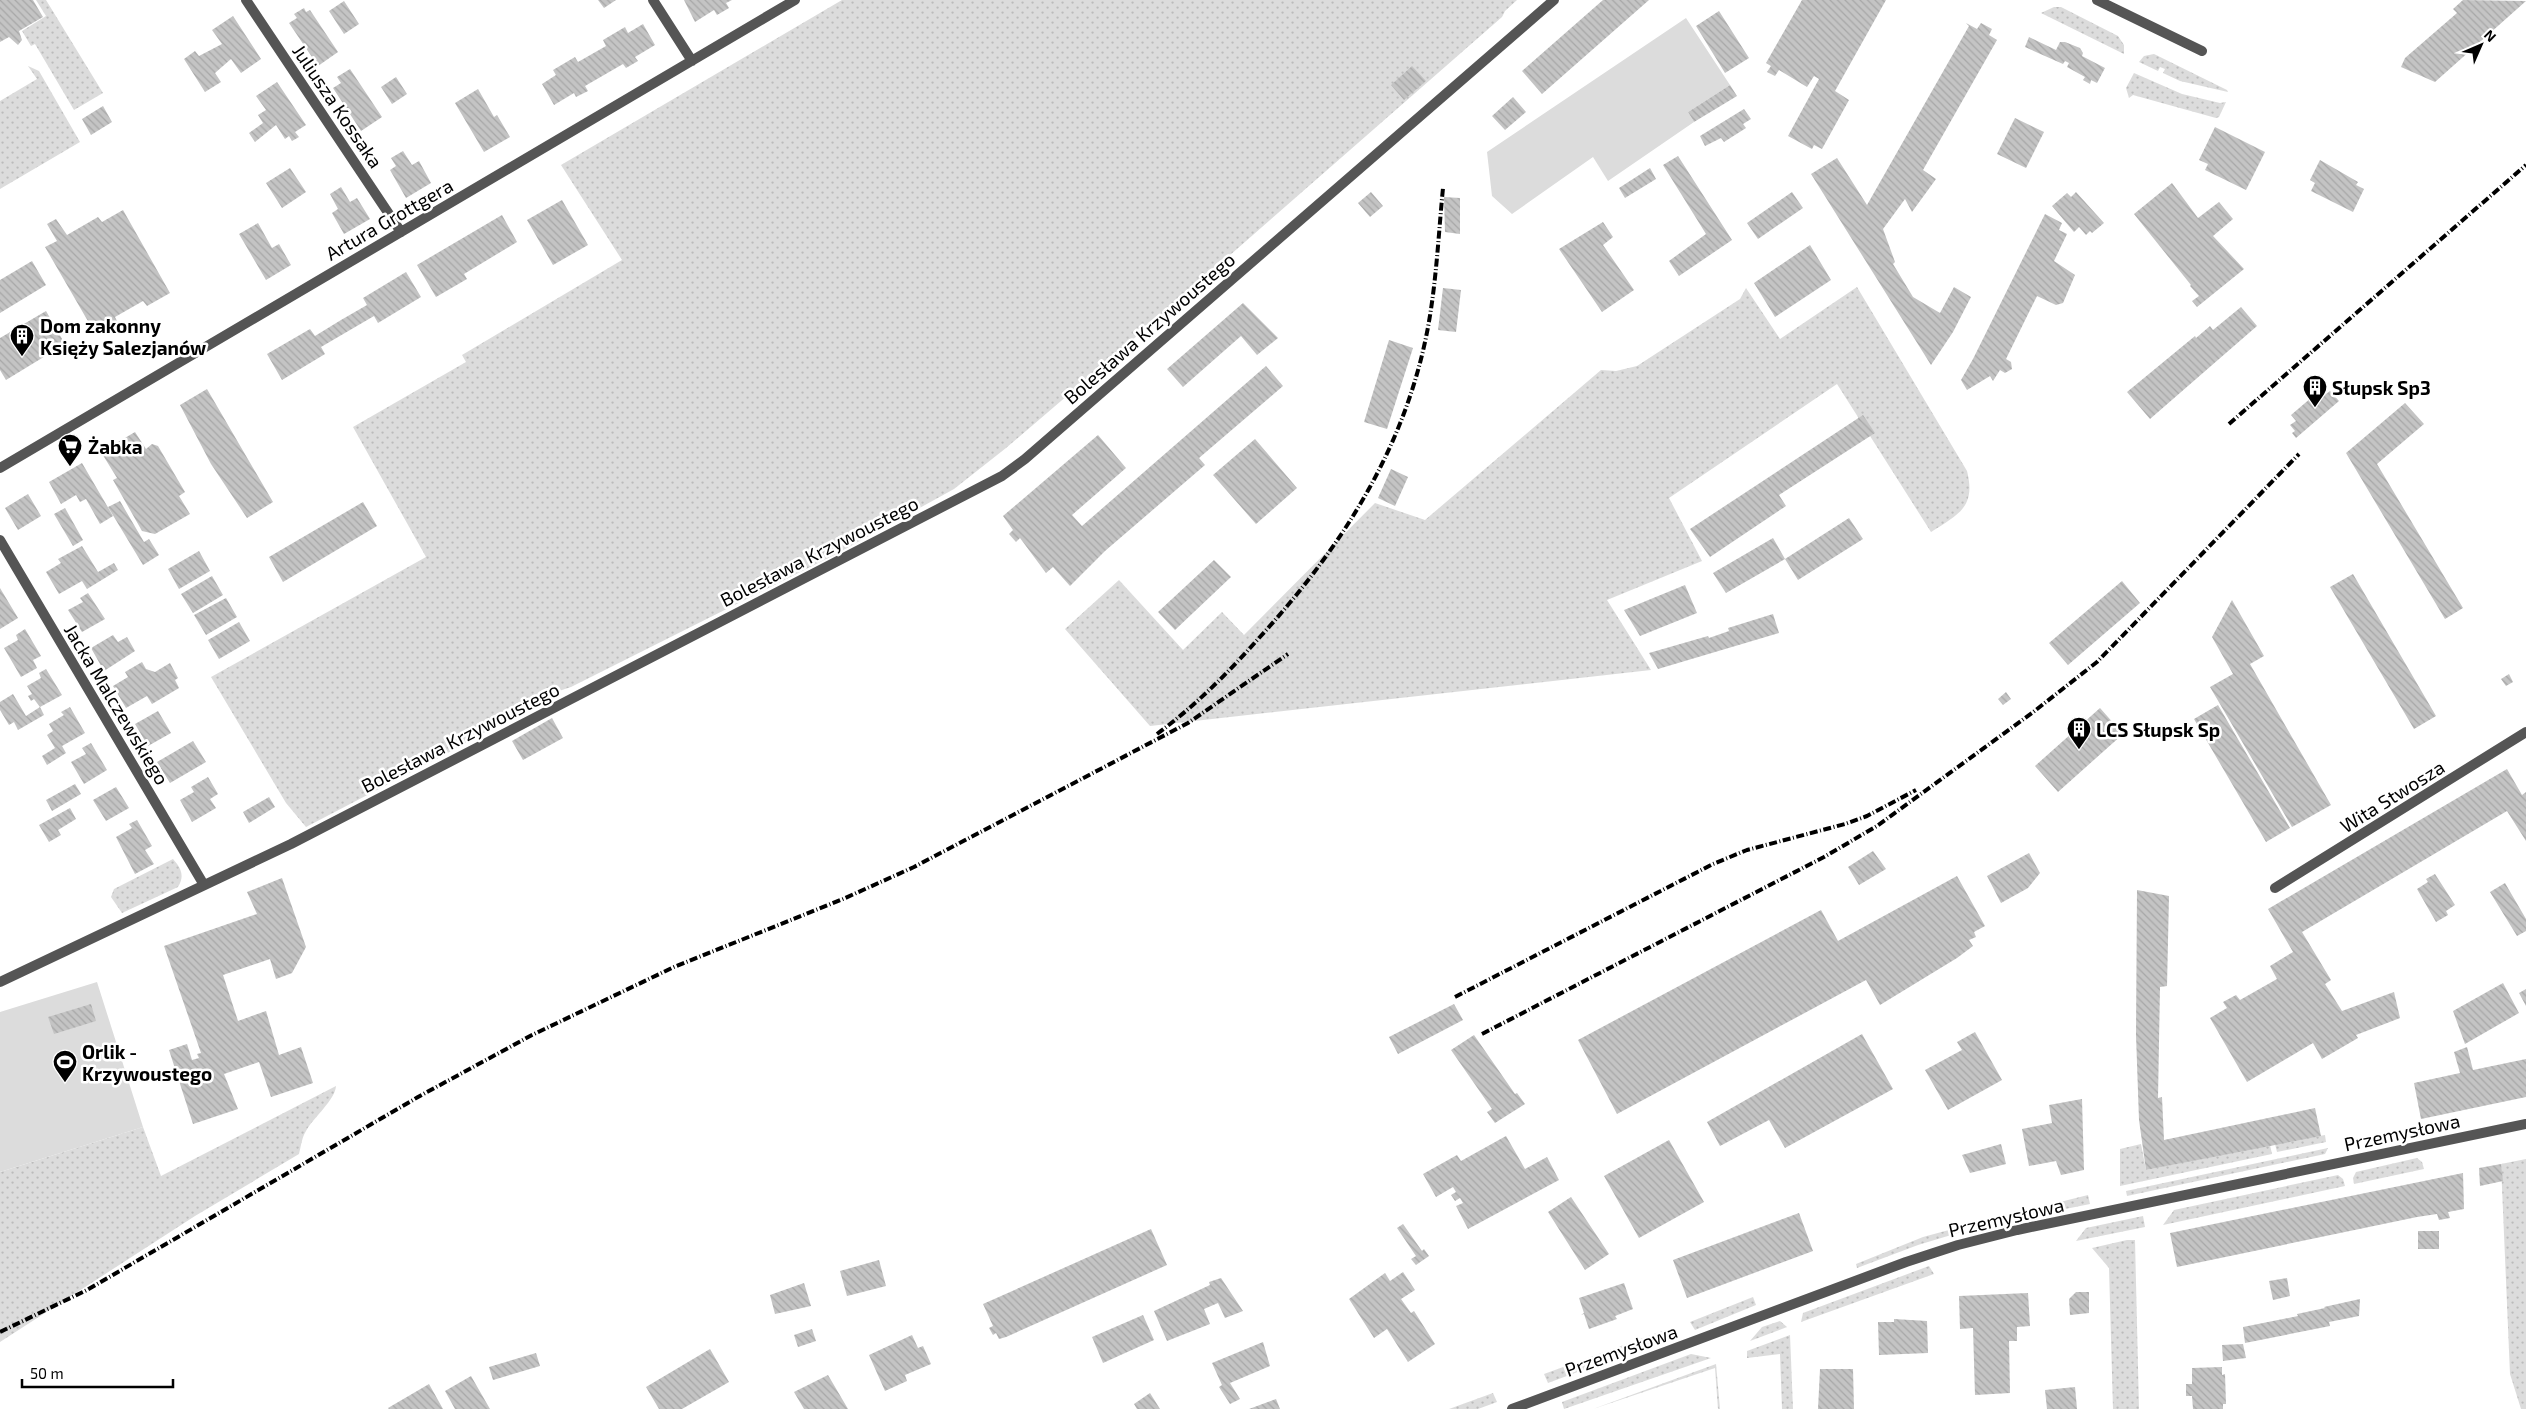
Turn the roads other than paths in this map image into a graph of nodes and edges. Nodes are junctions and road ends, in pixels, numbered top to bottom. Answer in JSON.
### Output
{"nodes":[{"id":1,"x":246,"y":0,"type":"edge"},
{"id":2,"x":653,"y":0,"type":"edge"},
{"id":3,"x":795,"y":0,"type":"edge"},
{"id":4,"x":1554,"y":0,"type":"edge"},
{"id":5,"x":2097,"y":0,"type":"edge"},
{"id":6,"x":2202,"y":51,"type":"dead end"},
{"id":7,"x":692,"y":61,"type":"junction"},
{"id":8,"x":401,"y":232,"type":"junction"},
{"id":9,"x":0,"y":468,"type":"edge"},
{"id":10,"x":0,"y":540,"type":"edge"},
{"id":11,"x":2526,"y":732,"type":"edge"},
{"id":12,"x":204,"y":885,"type":"junction"},
{"id":13,"x":2276,"y":888,"type":"dead end"},
{"id":14,"x":0,"y":982,"type":"edge"},
{"id":15,"x":2526,"y":1124,"type":"edge"},
{"id":16,"x":1512,"y":1409,"type":"edge"}],
"edges":[{"from":1,"to":8,"type":"street","name":"Juliusza Kossaka"},
{"from":2,"to":7,"type":"street"},
{"from":3,"to":7,"type":"street","name":"Artura Grottgera"},
{"from":4,"to":12,"type":"street","name":"Bolesława Krzywoustego"},
{"from":5,"to":6,"type":"street"},
{"from":7,"to":8,"type":"street","name":"Artura Grottgera"},
{"from":8,"to":9,"type":"street","name":"Artura Grottgera"},
{"from":10,"to":12,"type":"street","name":"Jacka Malczewskiego"},
{"from":11,"to":13,"type":"street","name":"Wita Stwosza"},
{"from":12,"to":14,"type":"street","name":"Bolesława Krzywoustego"},
{"from":15,"to":16,"type":"street","name":"Przemysłowa"}]}
